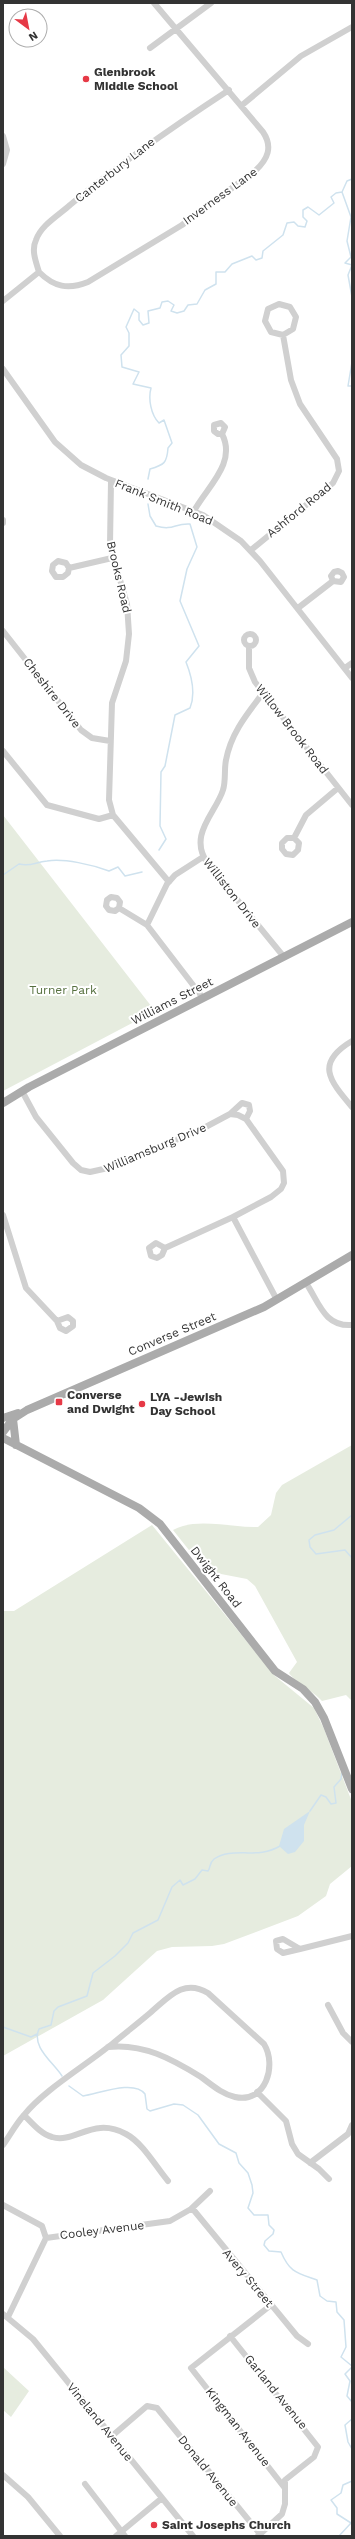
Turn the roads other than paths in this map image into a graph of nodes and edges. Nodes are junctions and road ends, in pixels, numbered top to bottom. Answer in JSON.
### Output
{"nodes":[{"id":1,"x":154,"y":3,"type":"edge"},
{"id":2,"x":210,"y":3,"type":"edge"},
{"id":3,"x":352,"y":27,"type":"edge"},
{"id":4,"x":176,"y":28,"type":"junction"},
{"id":5,"x":150,"y":48,"type":"dead end"},
{"id":6,"x":229,"y":90,"type":"junction"},
{"id":7,"x":241,"y":106,"type":"junction"},
{"id":8,"x":3,"y":136,"type":"edge"},
{"id":9,"x":3,"y":164,"type":"edge"},
{"id":10,"x":39,"y":272,"type":"junction"},
{"id":11,"x":3,"y":301,"type":"edge"},
{"id":12,"x":283,"y":335,"type":"junction"},
{"id":13,"x":3,"y":369,"type":"edge"},
{"id":14,"x":222,"y":434,"type":"dead end"},
{"id":15,"x":111,"y":480,"type":"junction"},
{"id":16,"x":194,"y":511,"type":"junction"},
{"id":17,"x":3,"y":520,"type":"edge"},
{"id":18,"x":3,"y":523,"type":"edge"},
{"id":19,"x":251,"y":550,"type":"junction"},
{"id":20,"x":112,"y":558,"type":"junction"},
{"id":21,"x":69,"y":568,"type":"dead end"},
{"id":22,"x":333,"y":581,"type":"dead end"},
{"id":23,"x":298,"y":608,"type":"junction"},
{"id":24,"x":3,"y":631,"type":"edge"},
{"id":25,"x":249,"y":646,"type":"dead end"},
{"id":26,"x":352,"y":663,"type":"edge"},
{"id":27,"x":345,"y":668,"type":"junction"},
{"id":28,"x":352,"y":678,"type":"edge"},
{"id":29,"x":264,"y":693,"type":"junction"},
{"id":30,"x":110,"y":741,"type":"junction"},
{"id":31,"x":3,"y":751,"type":"edge"},
{"id":32,"x":338,"y":788,"type":"junction"},
{"id":33,"x":352,"y":805,"type":"edge"},
{"id":34,"x":113,"y":815,"type":"junction"},
{"id":35,"x":294,"y":838,"type":"dead end"},
{"id":36,"x":203,"y":856,"type":"junction"},
{"id":37,"x":169,"y":882,"type":"junction"},
{"id":38,"x":119,"y":908,"type":"dead end"},
{"id":39,"x":352,"y":922,"type":"edge"},
{"id":40,"x":147,"y":924,"type":"junction"},
{"id":41,"x":284,"y":957,"type":"junction"},
{"id":42,"x":203,"y":998,"type":"junction"},
{"id":43,"x":352,"y":1040,"type":"edge"},
{"id":44,"x":22,"y":1091,"type":"junction"},
{"id":45,"x":3,"y":1103,"type":"edge"},
{"id":46,"x":352,"y":1107,"type":"edge"},
{"id":47,"x":230,"y":1114,"type":"junction"},
{"id":48,"x":246,"y":1119,"type":"junction"},
{"id":49,"x":3,"y":1215,"type":"edge"},
{"id":50,"x":233,"y":1217,"type":"junction"},
{"id":51,"x":165,"y":1248,"type":"dead end"},
{"id":52,"x":352,"y":1255,"type":"edge"},
{"id":53,"x":306,"y":1283,"type":"junction"},
{"id":54,"x":277,"y":1300,"type":"junction"},
{"id":55,"x":57,"y":1321,"type":"dead end"},
{"id":56,"x":352,"y":1325,"type":"edge"},
{"id":57,"x":21,"y":1413,"type":"junction"},
{"id":58,"x":3,"y":1418,"type":"edge"},
{"id":59,"x":14,"y":1419,"type":"junction"},
{"id":60,"x":3,"y":1432,"type":"edge"},
{"id":61,"x":3,"y":1438,"type":"edge"},
{"id":62,"x":16,"y":1445,"type":"junction"},
{"id":63,"x":352,"y":1789,"type":"edge"},
{"id":64,"x":352,"y":1936,"type":"edge"},
{"id":65,"x":300,"y":1948,"type":"dead end"},
{"id":66,"x":328,"y":2005,"type":"dead end"},
{"id":67,"x":352,"y":2042,"type":"edge"},
{"id":68,"x":108,"y":2047,"type":"junction"},
{"id":69,"x":257,"y":2092,"type":"junction"},
{"id":70,"x":24,"y":2115,"type":"junction"},
{"id":71,"x":352,"y":2125,"type":"edge"},
{"id":72,"x":3,"y":2145,"type":"edge"},
{"id":73,"x":310,"y":2163,"type":"junction"},
{"id":74,"x":329,"y":2179,"type":"dead end"},
{"id":75,"x":168,"y":2182,"type":"dead end"},
{"id":76,"x":210,"y":2191,"type":"dead end"},
{"id":77,"x":3,"y":2205,"type":"edge"},
{"id":78,"x":192,"y":2208,"type":"junction"},
{"id":79,"x":46,"y":2238,"type":"junction"},
{"id":80,"x":271,"y":2305,"type":"junction"},
{"id":81,"x":6,"y":2315,"type":"edge"},
{"id":82,"x":230,"y":2336,"type":"junction"},
{"id":83,"x":308,"y":2344,"type":"dead end"},
{"id":84,"x":112,"y":2436,"type":"junction"},
{"id":85,"x":3,"y":2475,"type":"edge"},
{"id":86,"x":85,"y":2484,"type":"dead end"},
{"id":87,"x":284,"y":2487,"type":"junction"},
{"id":88,"x":162,"y":2498,"type":"junction"},
{"id":89,"x":120,"y":2535,"type":"edge"},
{"id":90,"x":259,"y":2535,"type":"edge"},
{"id":91,"x":60,"y":2536,"type":"edge"},
{"id":92,"x":193,"y":2536,"type":"edge"}],
"edges":[{"from":1,"to":4,"type":"street","name":"Inverness Lane"},
{"from":2,"to":4,"type":"street"},
{"from":3,"to":7,"type":"street"},
{"from":4,"to":5,"type":"street"},
{"from":4,"to":6,"type":"street","name":"Inverness Lane"},
{"from":6,"to":7,"type":"street","name":"Inverness Lane"},
{"from":6,"to":10,"type":"street","name":"Canterbury Lane"},
{"from":7,"to":10,"type":"street","name":"Inverness Lane"},
{"from":8,"to":9,"type":"street"},
{"from":10,"to":11,"type":"street"},
{"from":12,"to":12,"type":"street"},
{"from":12,"to":19,"type":"street","name":"Ashford Road"},
{"from":13,"to":15,"type":"street","name":"Frank Smith Road"},
{"from":14,"to":16,"type":"street"},
{"from":15,"to":16,"type":"street","name":"Frank Smith Road"},
{"from":15,"to":20,"type":"street","name":"Brooks Road"},
{"from":16,"to":19,"type":"street","name":"Frank Smith Road"},
{"from":17,"to":18,"type":"street"},
{"from":19,"to":23,"type":"street","name":"Frank Smith Road"},
{"from":20,"to":21,"type":"street"},
{"from":20,"to":30,"type":"street","name":"Brooks Road"},
{"from":22,"to":23,"type":"street"},
{"from":23,"to":27,"type":"street","name":"Frank Smith Road"},
{"from":24,"to":30,"type":"street","name":"Cheshire Drive"},
{"from":25,"to":29,"type":"street","name":"Willow Brook Road"},
{"from":26,"to":27,"type":"street"},
{"from":27,"to":28,"type":"street","name":"Frank Smith Road"},
{"from":29,"to":32,"type":"street","name":"Willow Brook Road"},
{"from":29,"to":36,"type":"street","name":"Williston Drive"},
{"from":30,"to":34,"type":"street","name":"Brooks Road"},
{"from":31,"to":34,"type":"street"},
{"from":32,"to":33,"type":"street","name":"Willow Brook Road"},
{"from":32,"to":35,"type":"street"},
{"from":34,"to":37,"type":"street"},
{"from":36,"to":37,"type":"street"},
{"from":36,"to":41,"type":"street","name":"Williston Drive"},
{"from":37,"to":40,"type":"street"},
{"from":38,"to":40,"type":"street"},
{"from":39,"to":41,"type":"main road","name":"Williams Street"},
{"from":40,"to":42,"type":"street"},
{"from":41,"to":42,"type":"main road","name":"Williams Street"},
{"from":42,"to":44,"type":"main road","name":"Williams Street"},
{"from":43,"to":46,"type":"street"},
{"from":44,"to":45,"type":"main road","name":"Williams Street"},
{"from":44,"to":47,"type":"street","name":"Williamsburg Drive"},
{"from":47,"to":48,"type":"street"},
{"from":47,"to":48,"type":"street","name":"Williamsburg Drive"},
{"from":48,"to":50,"type":"street","name":"Williamsburg Drive"},
{"from":49,"to":55,"type":"street"},
{"from":50,"to":51,"type":"street","name":"Williamsburg Drive"},
{"from":50,"to":54,"type":"street"},
{"from":52,"to":53,"type":"main road","name":"Converse Street"},
{"from":53,"to":54,"type":"main road","name":"Converse Street"},
{"from":53,"to":56,"type":"street"},
{"from":54,"to":57,"type":"main road","name":"Converse Street"},
{"from":57,"to":58,"type":"main road"},
{"from":57,"to":59,"type":"main road","name":"Converse Street"},
{"from":59,"to":60,"type":"main road","name":"Converse Street"},
{"from":59,"to":62,"type":"main road"},
{"from":61,"to":62,"type":"main road","name":"Dwight Road"},
{"from":62,"to":63,"type":"main road","name":"Dwight Road"},
{"from":64,"to":65,"type":"street"},
{"from":66,"to":67,"type":"street"},
{"from":68,"to":69,"type":"street"},
{"from":68,"to":69,"type":"street"},
{"from":68,"to":70,"type":"street"},
{"from":69,"to":73,"type":"street"},
{"from":70,"to":72,"type":"street"},
{"from":70,"to":75,"type":"street"},
{"from":71,"to":73,"type":"street"},
{"from":73,"to":74,"type":"street"},
{"from":76,"to":78,"type":"street","name":"Cooley Avenue"},
{"from":77,"to":79,"type":"street"},
{"from":78,"to":79,"type":"street","name":"Cooley Avenue"},
{"from":78,"to":80,"type":"street","name":"Avery Street"},
{"from":79,"to":81,"type":"street","name":"Cooley Avenue"},
{"from":80,"to":82,"type":"street"},
{"from":80,"to":83,"type":"street","name":"Avery Street"},
{"from":81,"to":84,"type":"street","name":"Vineland Avenue"},
{"from":82,"to":87,"type":"street","name":"Garland Avenue"},
{"from":82,"to":87,"type":"street","name":"Kingman Avenue"},
{"from":84,"to":88,"type":"street","name":"Vineland Avenue"},
{"from":84,"to":90,"type":"street","name":"Donald Avenue"},
{"from":85,"to":91,"type":"street"},
{"from":86,"to":89,"type":"street"},
{"from":87,"to":90,"type":"street"},
{"from":88,"to":89,"type":"street"},
{"from":88,"to":92,"type":"street","name":"Vineland Avenue"}]}
